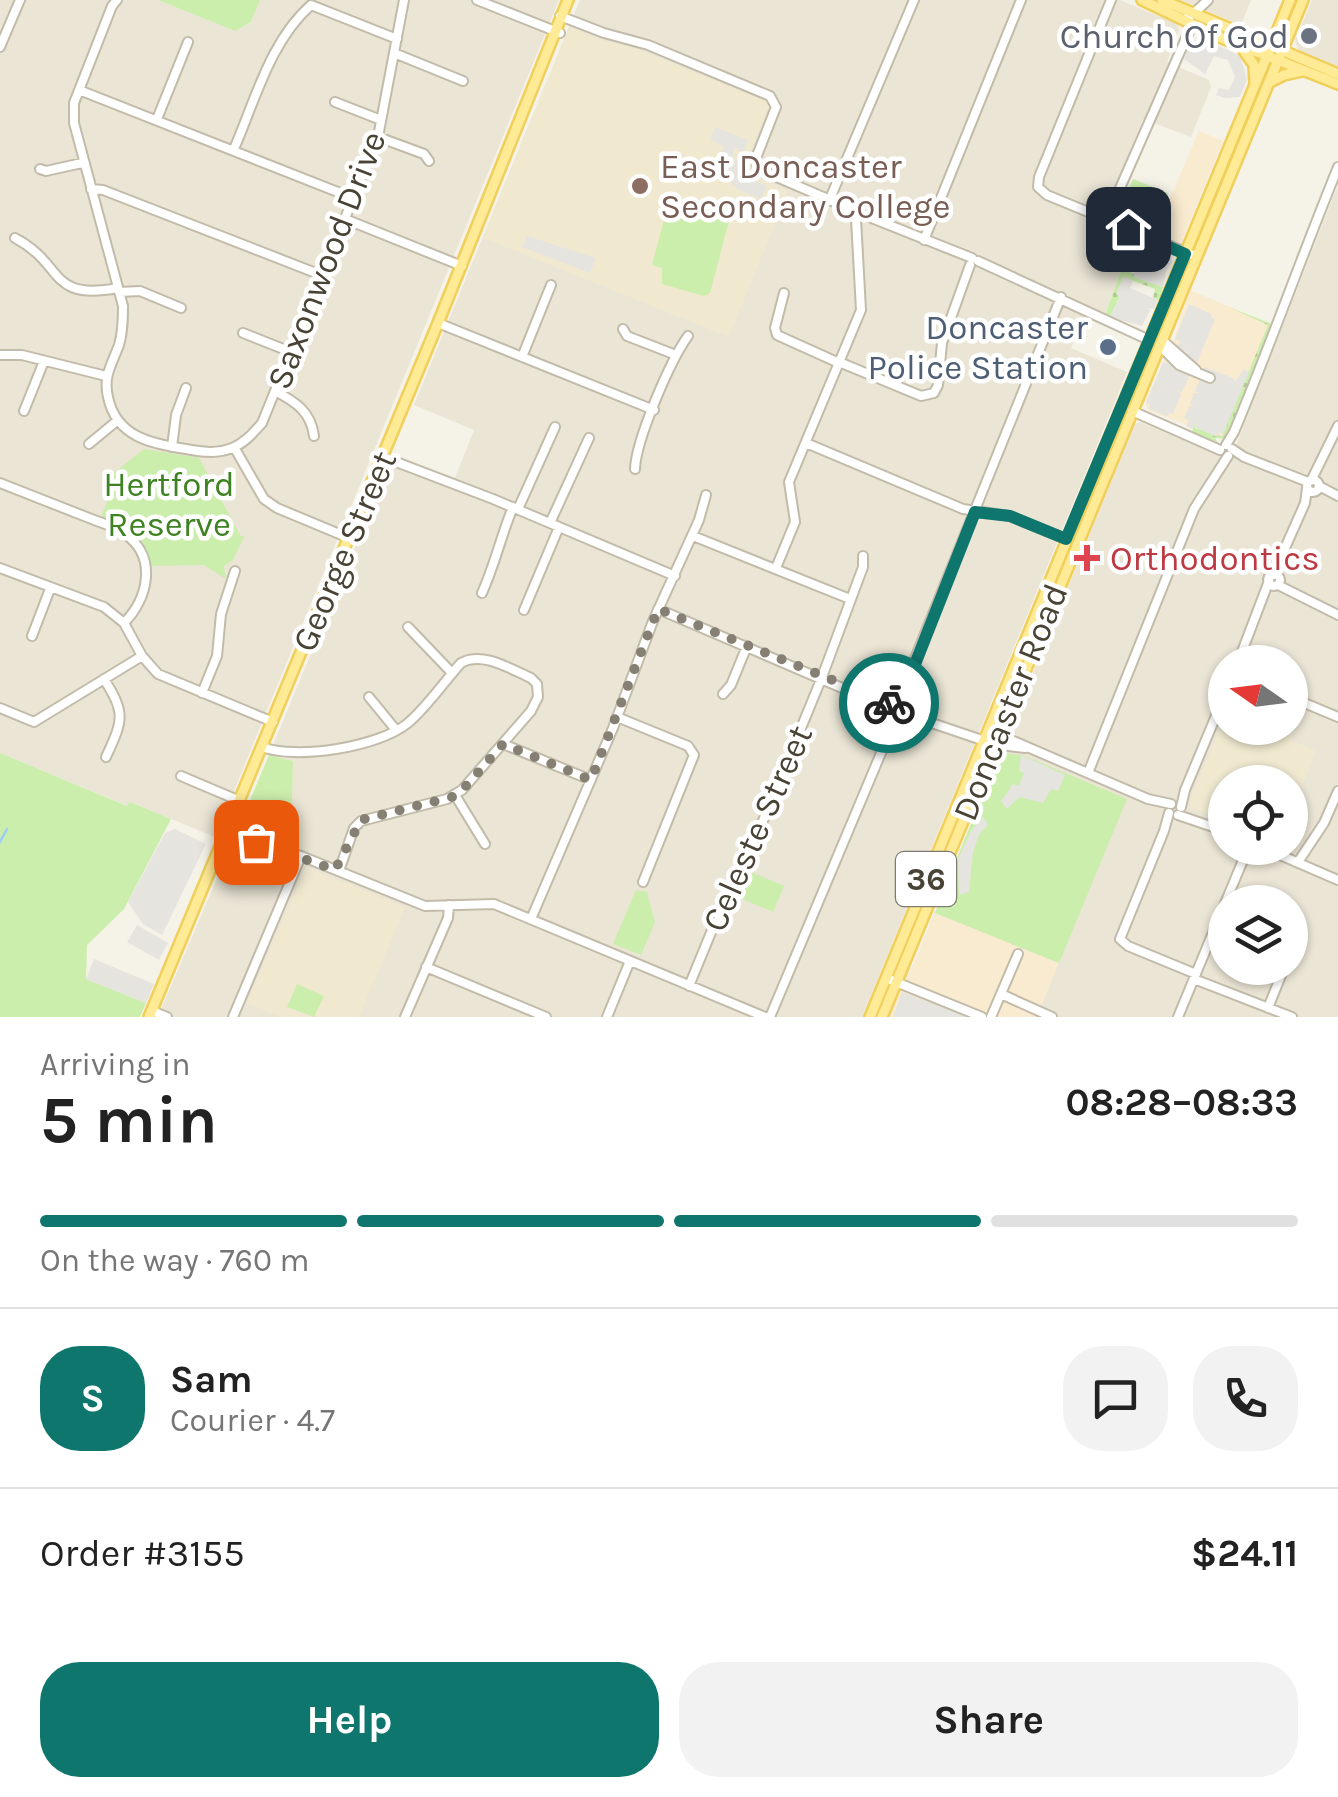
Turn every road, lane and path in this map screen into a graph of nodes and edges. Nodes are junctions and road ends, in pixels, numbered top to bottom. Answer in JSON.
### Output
{"nodes":[{"id":1,"x":20,"y":0,"type":"edge"},
{"id":2,"x":118,"y":0,"type":"edge"},
{"id":3,"x":404,"y":0,"type":"edge"},
{"id":4,"x":477,"y":0,"type":"edge"},
{"id":5,"x":570,"y":0,"type":"edge"},
{"id":6,"x":914,"y":0,"type":"edge"},
{"id":7,"x":1021,"y":0,"type":"edge"},
{"id":8,"x":1142,"y":0,"type":"edge"},
{"id":9,"x":1162,"y":0,"type":"edge"},
{"id":10,"x":1208,"y":0,"type":"edge"},
{"id":11,"x":1290,"y":0,"type":"edge"},
{"id":12,"x":1303,"y":0,"type":"edge"},
{"id":13,"x":1111,"y":2,"type":"edge"},
{"id":14,"x":564,"y":17,"type":"junction"},
{"id":15,"x":1188,"y":17,"type":"junction"},
{"id":16,"x":1209,"y":20,"type":"junction"},
{"id":17,"x":1280,"y":25,"type":"junction"},
{"id":18,"x":556,"y":31,"type":"junction"},
{"id":19,"x":1240,"y":39,"type":"junction"},
{"id":20,"x":397,"y":40,"type":"junction"},
{"id":21,"x":188,"y":42,"type":"dead end"},
{"id":22,"x":0,"y":47,"type":"edge"},
{"id":23,"x":394,"y":54,"type":"junction"},
{"id":24,"x":1275,"y":54,"type":"junction"},
{"id":25,"x":1305,"y":71,"type":"junction"},
{"id":26,"x":1338,"y":74,"type":"edge"},
{"id":27,"x":463,"y":81,"type":"dead end"},
{"id":28,"x":1268,"y":84,"type":"junction"},
{"id":29,"x":1338,"y":84,"type":"edge"},
{"id":30,"x":79,"y":90,"type":"junction"},
{"id":31,"x":1254,"y":91,"type":"junction"},
{"id":32,"x":335,"y":102,"type":"dead end"},
{"id":33,"x":157,"y":119,"type":"junction"},
{"id":34,"x":381,"y":120,"type":"junction"},
{"id":35,"x":378,"y":137,"type":"junction"},
{"id":36,"x":234,"y":149,"type":"junction"},
{"id":37,"x":429,"y":161,"type":"dead end"},
{"id":38,"x":82,"y":162,"type":"junction"},
{"id":39,"x":1338,"y":167,"type":"edge"},
{"id":40,"x":40,"y":170,"type":"dead end"},
{"id":41,"x":91,"y":189,"type":"junction"},
{"id":42,"x":353,"y":198,"type":"junction"},
{"id":43,"x":836,"y":204,"type":"junction"},
{"id":44,"x":859,"y":217,"type":"junction"},
{"id":45,"x":345,"y":219,"type":"junction"},
{"id":46,"x":1108,"y":221,"type":"junction"},
{"id":47,"x":15,"y":238,"type":"dead end"},
{"id":48,"x":922,"y":240,"type":"junction"},
{"id":49,"x":1189,"y":254,"type":"junction"},
{"id":50,"x":973,"y":264,"type":"junction"},
{"id":51,"x":462,"y":266,"type":"junction"},
{"id":52,"x":321,"y":275,"type":"junction"},
{"id":53,"x":551,"y":285,"type":"dead end"},
{"id":54,"x":119,"y":290,"type":"junction"},
{"id":55,"x":784,"y":293,"type":"dead end"},
{"id":56,"x":1063,"y":298,"type":"junction"},
{"id":57,"x":182,"y":308,"type":"dead end"},
{"id":58,"x":438,"y":323,"type":"junction"},
{"id":59,"x":622,"y":329,"type":"dead end"},
{"id":60,"x":243,"y":333,"type":"dead end"},
{"id":61,"x":688,"y":336,"type":"dead end"},
{"id":62,"x":1145,"y":339,"type":"junction"},
{"id":63,"x":1161,"y":343,"type":"junction"},
{"id":64,"x":290,"y":352,"type":"junction"},
{"id":65,"x":676,"y":355,"type":"junction"},
{"id":66,"x":0,"y":356,"type":"edge"},
{"id":67,"x":522,"y":357,"type":"junction"},
{"id":68,"x":44,"y":361,"type":"junction"},
{"id":69,"x":839,"y":362,"type":"junction"},
{"id":70,"x":106,"y":376,"type":"junction"},
{"id":71,"x":1210,"y":378,"type":"dead end"},
{"id":72,"x":186,"y":388,"type":"dead end"},
{"id":73,"x":275,"y":391,"type":"junction"},
{"id":74,"x":654,"y":410,"type":"junction"},
{"id":75,"x":24,"y":411,"type":"dead end"},
{"id":76,"x":1132,"y":411,"type":"junction"},
{"id":77,"x":118,"y":420,"type":"junction"},
{"id":78,"x":555,"y":426,"type":"dead end"},
{"id":79,"x":1338,"y":426,"type":"edge"},
{"id":80,"x":314,"y":436,"type":"dead end"},
{"id":81,"x":588,"y":438,"type":"dead end"},
{"id":82,"x":806,"y":443,"type":"junction"},
{"id":83,"x":90,"y":444,"type":"dead end"},
{"id":84,"x":172,"y":447,"type":"junction"},
{"id":85,"x":234,"y":448,"type":"junction"},
{"id":86,"x":1226,"y":450,"type":"junction"},
{"id":87,"x":383,"y":456,"type":"junction"},
{"id":88,"x":635,"y":470,"type":"dead end"},
{"id":89,"x":0,"y":483,"type":"edge"},
{"id":90,"x":1311,"y":485,"type":"junction"},
{"id":91,"x":706,"y":494,"type":"dead end"},
{"id":92,"x":1338,"y":496,"type":"edge"},
{"id":93,"x":515,"y":508,"type":"junction"},
{"id":94,"x":975,"y":512,"type":"junction"},
{"id":95,"x":555,"y":525,"type":"junction"},
{"id":96,"x":694,"y":534,"type":"junction"},
{"id":97,"x":349,"y":538,"type":"junction"},
{"id":98,"x":1066,"y":539,"type":"junction"},
{"id":99,"x":863,"y":556,"type":"dead end"},
{"id":100,"x":0,"y":568,"type":"edge"},
{"id":101,"x":776,"y":568,"type":"junction"},
{"id":102,"x":236,"y":571,"type":"dead end"},
{"id":103,"x":676,"y":574,"type":"junction"},
{"id":104,"x":1276,"y":581,"type":"junction"},
{"id":105,"x":50,"y":589,"type":"junction"},
{"id":106,"x":482,"y":593,"type":"dead end"},
{"id":107,"x":850,"y":599,"type":"junction"},
{"id":108,"x":658,"y":609,"type":"junction"},
{"id":109,"x":524,"y":610,"type":"dead end"},
{"id":110,"x":1338,"y":615,"type":"edge"},
{"id":111,"x":124,"y":623,"type":"junction"},
{"id":112,"x":408,"y":627,"type":"dead end"},
{"id":113,"x":32,"y":636,"type":"dead end"},
{"id":114,"x":1245,"y":645,"type":"edge"},
{"id":115,"x":747,"y":646,"type":"junction"},
{"id":116,"x":142,"y":656,"type":"junction"},
{"id":117,"x":452,"y":673,"type":"junction"},
{"id":118,"x":822,"y":677,"type":"junction"},
{"id":119,"x":104,"y":678,"type":"junction"},
{"id":120,"x":202,"y":693,"type":"junction"},
{"id":121,"x":723,"y":694,"type":"dead end"},
{"id":122,"x":369,"y":697,"type":"dead end"},
{"id":123,"x":1308,"y":705,"type":"edge"},
{"id":124,"x":0,"y":708,"type":"edge"},
{"id":125,"x":898,"y":708,"type":"junction"},
{"id":126,"x":617,"y":717,"type":"junction"},
{"id":127,"x":1338,"y":718,"type":"edge"},
{"id":128,"x":273,"y":722,"type":"junction"},
{"id":129,"x":396,"y":730,"type":"junction"},
{"id":130,"x":1208,"y":735,"type":"edge"},
{"id":131,"x":990,"y":741,"type":"junction"},
{"id":132,"x":503,"y":744,"type":"junction"},
{"id":133,"x":263,"y":745,"type":"junction"},
{"id":134,"x":106,"y":757,"type":"dead end"},
{"id":135,"x":1086,"y":772,"type":"junction"},
{"id":136,"x":182,"y":776,"type":"dead end"},
{"id":137,"x":591,"y":780,"type":"junction"},
{"id":138,"x":1338,"y":791,"type":"edge"},
{"id":139,"x":455,"y":795,"type":"junction"},
{"id":140,"x":240,"y":801,"type":"junction"},
{"id":141,"x":1175,"y":810,"type":"junction"},
{"id":142,"x":1208,"y":824,"type":"edge"},
{"id":143,"x":226,"y":834,"type":"junction"},
{"id":144,"x":484,"y":844,"type":"dead end"},
{"id":145,"x":1308,"y":847,"type":"edge"},
{"id":146,"x":301,"y":856,"type":"junction"},
{"id":147,"x":1239,"y":865,"type":"edge"},
{"id":148,"x":1305,"y":865,"type":"edge"},
{"id":149,"x":337,"y":871,"type":"junction"},
{"id":150,"x":1338,"y":880,"type":"edge"},
{"id":151,"x":643,"y":882,"type":"dead end"},
{"id":152,"x":446,"y":906,"type":"junction"},
{"id":153,"x":533,"y":920,"type":"junction"},
{"id":154,"x":1018,"y":954,"type":"dead end"},
{"id":155,"x":630,"y":961,"type":"junction"},
{"id":156,"x":426,"y":967,"type":"junction"},
{"id":157,"x":1195,"y":976,"type":"junction"},
{"id":158,"x":891,"y":980,"type":"junction"},
{"id":159,"x":1277,"y":985,"type":"edge"},
{"id":160,"x":690,"y":986,"type":"junction"},
{"id":161,"x":1001,"y":994,"type":"junction"},
{"id":162,"x":1268,"y":1008,"type":"junction"},
{"id":163,"x":150,"y":1014,"type":"edge"},
{"id":164,"x":167,"y":1017,"type":"edge"},
{"id":165,"x":233,"y":1017,"type":"edge"},
{"id":166,"x":405,"y":1017,"type":"edge"},
{"id":167,"x":546,"y":1017,"type":"edge"},
{"id":168,"x":607,"y":1017,"type":"edge"},
{"id":169,"x":770,"y":1017,"type":"edge"},
{"id":170,"x":870,"y":1017,"type":"edge"},
{"id":171,"x":882,"y":1017,"type":"edge"},
{"id":172,"x":982,"y":1017,"type":"edge"},
{"id":173,"x":991,"y":1017,"type":"edge"},
{"id":174,"x":1052,"y":1017,"type":"edge"},
{"id":175,"x":1178,"y":1017,"type":"edge"},
{"id":176,"x":1292,"y":1017,"type":"edge"}],
"edges":[{"from":1,"to":22,"type":"street"},
{"from":2,"to":30,"type":"street"},
{"from":3,"to":20,"type":"street","name":"Saxonwood Drive"},
{"from":4,"to":18,"type":"street"},
{"from":5,"to":14,"type":"main road","name":"George Street"},
{"from":6,"to":43,"type":"street"},
{"from":7,"to":48,"type":"street"},
{"from":8,"to":15,"type":"main road"},
{"from":9,"to":15,"type":"main road"},
{"from":10,"to":15,"type":"street"},
{"from":10,"to":16,"type":"street"},
{"from":11,"to":17,"type":"main road","name":"Doncaster Road","number":"36"},
{"from":12,"to":24,"type":"main road","name":"Doncaster Road","number":"36"},
{"from":13,"to":46,"type":"street"},
{"from":14,"to":18,"type":"main road","name":"George Street"},
{"from":14,"to":43,"type":"street"},
{"from":15,"to":16,"type":"main road"},
{"from":15,"to":19,"type":"main road"},
{"from":15,"to":46,"type":"street"},
{"from":16,"to":19,"type":"main road"},
{"from":17,"to":19,"type":"main road"},
{"from":17,"to":24,"type":"main road","name":"Doncaster Road","number":"36"},
{"from":18,"to":51,"type":"main road","name":"George Street"},
{"from":19,"to":24,"type":"main road"},
{"from":19,"to":31,"type":"main road"},
{"from":20,"to":23,"type":"street","name":"Saxonwood Drive"},
{"from":20,"to":36,"type":"street"},
{"from":21,"to":33,"type":"street"},
{"from":23,"to":27,"type":"street"},
{"from":23,"to":34,"type":"street","name":"Saxonwood Drive"},
{"from":24,"to":25,"type":"main road"},
{"from":24,"to":26,"type":"main road"},
{"from":24,"to":28,"type":"main road","name":"Doncaster Road","number":"36"},
{"from":24,"to":31,"type":"main road","name":"Doncaster Road","number":"36"},
{"from":25,"to":28,"type":"main road"},
{"from":25,"to":29,"type":"main road"},
{"from":28,"to":49,"type":"main road","name":"Doncaster Road","number":"36"},
{"from":30,"to":33,"type":"street"},
{"from":30,"to":38,"type":"street"},
{"from":31,"to":49,"type":"main road","name":"Doncaster Road","number":"36"},
{"from":32,"to":34,"type":"street"},
{"from":33,"to":36,"type":"street"},
{"from":34,"to":35,"type":"street","name":"Saxonwood Drive"},
{"from":35,"to":37,"type":"street"},
{"from":35,"to":42,"type":"street","name":"Saxonwood Drive"},
{"from":36,"to":42,"type":"street"},
{"from":38,"to":40,"type":"street"},
{"from":38,"to":41,"type":"street"},
{"from":39,"to":86,"type":"street"},
{"from":41,"to":52,"type":"street"},
{"from":41,"to":54,"type":"street"},
{"from":42,"to":45,"type":"street","name":"Saxonwood Drive"},
{"from":43,"to":44,"type":"street"},
{"from":44,"to":48,"type":"street"},
{"from":44,"to":69,"type":"street"},
{"from":45,"to":51,"type":"street"},
{"from":45,"to":52,"type":"street","name":"Saxonwood Drive"},
{"from":46,"to":49,"type":"street"},
{"from":47,"to":54,"type":"street"},
{"from":48,"to":50,"type":"street"},
{"from":49,"to":62,"type":"main road","name":"Doncaster Road","number":"36"},
{"from":49,"to":63,"type":"main road","name":"Doncaster Road","number":"36"},
{"from":50,"to":56,"type":"street"},
{"from":50,"to":69,"type":"street"},
{"from":51,"to":58,"type":"main road","name":"George Street"},
{"from":52,"to":64,"type":"street","name":"Saxonwood Drive"},
{"from":53,"to":67,"type":"street"},
{"from":54,"to":57,"type":"street"},
{"from":54,"to":70,"type":"street"},
{"from":55,"to":69,"type":"street"},
{"from":56,"to":62,"type":"street"},
{"from":56,"to":94,"type":"street"},
{"from":58,"to":67,"type":"street"},
{"from":58,"to":87,"type":"main road","name":"George Street"},
{"from":59,"to":65,"type":"street"},
{"from":60,"to":64,"type":"street"},
{"from":61,"to":65,"type":"street"},
{"from":62,"to":63,"type":"main road"},
{"from":62,"to":98,"type":"main road","name":"Doncaster Road","number":"36"},
{"from":63,"to":71,"type":"street"},
{"from":63,"to":76,"type":"main road","name":"Doncaster Road","number":"36"},
{"from":64,"to":73,"type":"street","name":"Saxonwood Drive"},
{"from":65,"to":74,"type":"street"},
{"from":66,"to":68,"type":"street"},
{"from":67,"to":74,"type":"street"},
{"from":68,"to":70,"type":"street"},
{"from":68,"to":75,"type":"street"},
{"from":69,"to":82,"type":"street"},
{"from":70,"to":77,"type":"street"},
{"from":72,"to":84,"type":"street"},
{"from":73,"to":80,"type":"street"},
{"from":73,"to":85,"type":"street","name":"Saxonwood Drive"},
{"from":74,"to":88,"type":"street"},
{"from":76,"to":86,"type":"street"},
{"from":76,"to":131,"type":"main road","name":"Doncaster Road","number":"36"},
{"from":77,"to":83,"type":"street"},
{"from":77,"to":84,"type":"street"},
{"from":78,"to":93,"type":"street"},
{"from":79,"to":90,"type":"street"},
{"from":81,"to":95,"type":"street"},
{"from":82,"to":94,"type":"street"},
{"from":82,"to":101,"type":"street"},
{"from":84,"to":85,"type":"street"},
{"from":85,"to":97,"type":"street"},
{"from":86,"to":90,"type":"street"},
{"from":86,"to":135,"type":"street"},
{"from":87,"to":93,"type":"street"},
{"from":87,"to":97,"type":"main road","name":"George Street"},
{"from":89,"to":111,"type":"street"},
{"from":90,"to":92,"type":"street"},
{"from":90,"to":104,"type":"street"},
{"from":91,"to":96,"type":"street"},
{"from":93,"to":95,"type":"street"},
{"from":93,"to":106,"type":"street"},
{"from":94,"to":98,"type":"street"},
{"from":94,"to":125,"type":"street"},
{"from":95,"to":103,"type":"street"},
{"from":95,"to":109,"type":"street"},
{"from":96,"to":101,"type":"street"},
{"from":96,"to":103,"type":"street"},
{"from":97,"to":128,"type":"main road","name":"George Street"},
{"from":98,"to":131,"type":"main road","name":"Doncaster Road","number":"36"},
{"from":99,"to":107,"type":"street","name":"Celeste Street"},
{"from":100,"to":105,"type":"street"},
{"from":101,"to":107,"type":"street"},
{"from":102,"to":120,"type":"street"},
{"from":103,"to":108,"type":"street"},
{"from":104,"to":110,"type":"street"},
{"from":104,"to":114,"type":"street"},
{"from":105,"to":111,"type":"street"},
{"from":105,"to":113,"type":"street"},
{"from":107,"to":118,"type":"street","name":"Celeste Street"},
{"from":108,"to":115,"type":"street"},
{"from":108,"to":126,"type":"street"},
{"from":111,"to":116,"type":"street"},
{"from":112,"to":117,"type":"street"},
{"from":115,"to":118,"type":"street"},
{"from":115,"to":121,"type":"street"},
{"from":116,"to":119,"type":"street"},
{"from":116,"to":120,"type":"street"},
{"from":117,"to":129,"type":"street"},
{"from":117,"to":132,"type":"street"},
{"from":118,"to":125,"type":"street"},
{"from":118,"to":160,"type":"street","name":"Celeste Street"},
{"from":119,"to":124,"type":"street"},
{"from":119,"to":134,"type":"street"},
{"from":120,"to":128,"type":"street"},
{"from":122,"to":129,"type":"street"},
{"from":123,"to":127,"type":"street"},
{"from":125,"to":131,"type":"street"},
{"from":125,"to":169,"type":"street"},
{"from":126,"to":137,"type":"street"},
{"from":126,"to":151,"type":"street"},
{"from":128,"to":133,"type":"main road","name":"George Street"},
{"from":129,"to":133,"type":"street"},
{"from":130,"to":141,"type":"street"},
{"from":131,"to":135,"type":"street"},
{"from":131,"to":158,"type":"main road","name":"Doncaster Road","number":"36"},
{"from":132,"to":137,"type":"street"},
{"from":132,"to":139,"type":"street"},
{"from":133,"to":140,"type":"main road","name":"George Street"},
{"from":135,"to":141,"type":"street"},
{"from":136,"to":140,"type":"street"},
{"from":137,"to":153,"type":"street"},
{"from":138,"to":145,"type":"street"},
{"from":139,"to":144,"type":"street"},
{"from":139,"to":149,"type":"street"},
{"from":140,"to":143,"type":"main road","name":"George Street"},
{"from":141,"to":142,"type":"street"},
{"from":141,"to":157,"type":"street"},
{"from":143,"to":146,"type":"street"},
{"from":143,"to":163,"type":"main road","name":"George Street"},
{"from":146,"to":149,"type":"street"},
{"from":146,"to":165,"type":"street"},
{"from":147,"to":157,"type":"street"},
{"from":148,"to":150,"type":"street"},
{"from":149,"to":152,"type":"street"},
{"from":152,"to":153,"type":"street"},
{"from":152,"to":156,"type":"street"},
{"from":153,"to":155,"type":"street"},
{"from":154,"to":161,"type":"street"},
{"from":155,"to":160,"type":"street"},
{"from":155,"to":168,"type":"street"},
{"from":156,"to":166,"type":"street"},
{"from":156,"to":167,"type":"street"},
{"from":157,"to":162,"type":"street"},
{"from":157,"to":175,"type":"street"},
{"from":158,"to":170,"type":"main road","name":"Doncaster Road","number":"36"},
{"from":158,"to":171,"type":"main road","name":"Doncaster Road","number":"36"},
{"from":158,"to":172,"type":"street"},
{"from":159,"to":162,"type":"street"},
{"from":160,"to":169,"type":"street"},
{"from":161,"to":173,"type":"street"},
{"from":161,"to":174,"type":"street"},
{"from":162,"to":176,"type":"street"},
{"from":163,"to":164,"type":"street"}]}
